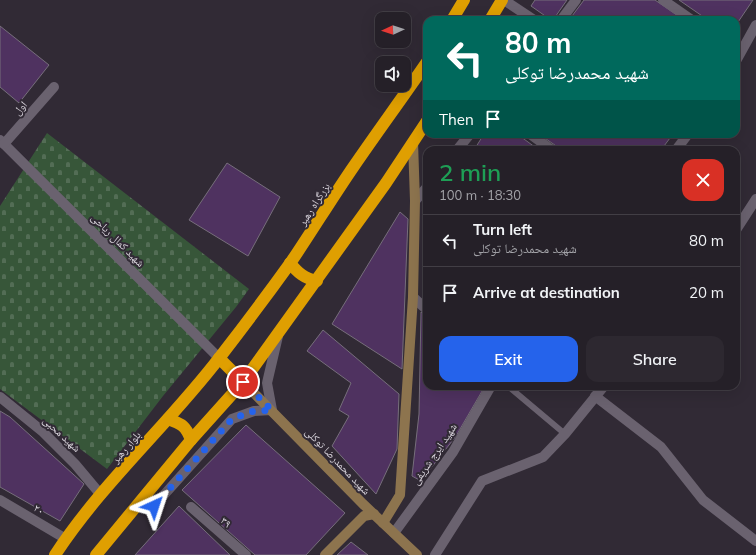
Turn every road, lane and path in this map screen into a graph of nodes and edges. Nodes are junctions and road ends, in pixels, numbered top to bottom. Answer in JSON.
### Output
{"nodes":[{"id":1,"x":464,"y":0,"type":"edge"},
{"id":2,"x":503,"y":0,"type":"edge"},
{"id":3,"x":576,"y":0,"type":"edge"},
{"id":4,"x":663,"y":0,"type":"edge"},
{"id":5,"x":454,"y":16,"type":"edge"},
{"id":6,"x":493,"y":16,"type":"edge"},
{"id":7,"x":528,"y":16,"type":"edge"},
{"id":8,"x":563,"y":16,"type":"edge"},
{"id":9,"x":686,"y":16,"type":"edge"},
{"id":10,"x":756,"y":25,"type":"edge"},
{"id":11,"x":740,"y":50,"type":"edge"},
{"id":12,"x":423,"y":68,"type":"edge"},
{"id":13,"x":54,"y":87,"type":"dead end"},
{"id":14,"x":423,"y":127,"type":"edge"},
{"id":15,"x":467,"y":138,"type":"edge"},
{"id":16,"x":536,"y":138,"type":"edge"},
{"id":17,"x":2,"y":142,"type":"edge"},
{"id":18,"x":413,"y":142,"type":"junction"},
{"id":19,"x":460,"y":146,"type":"edge"},
{"id":20,"x":546,"y":146,"type":"edge"},
{"id":21,"x":423,"y":192,"type":"edge"},
{"id":22,"x":756,"y":199,"type":"edge"},
{"id":23,"x":415,"y":201,"type":"junction"},
{"id":24,"x":740,"y":224,"type":"edge"},
{"id":25,"x":290,"y":262,"type":"junction"},
{"id":26,"x":317,"y":281,"type":"junction"},
{"id":27,"x":413,"y":297,"type":"junction"},
{"id":28,"x":423,"y":306,"type":"edge"},
{"id":29,"x":278,"y":336,"type":"junction"},
{"id":30,"x":220,"y":358,"type":"junction"},
{"id":31,"x":243,"y":382,"type":"junction"},
{"id":32,"x":489,"y":390,"type":"edge"},
{"id":33,"x":513,"y":390,"type":"edge"},
{"id":34,"x":600,"y":390,"type":"edge"},
{"id":35,"x":594,"y":396,"type":"junction"},
{"id":36,"x":0,"y":397,"type":"edge"},
{"id":37,"x":272,"y":410,"type":"junction"},
{"id":38,"x":168,"y":419,"type":"junction"},
{"id":39,"x":565,"y":434,"type":"junction"},
{"id":40,"x":191,"y":440,"type":"junction"},
{"id":41,"x":102,"y":495,"type":"junction"},
{"id":42,"x":0,"y":500,"type":"edge"},
{"id":43,"x":137,"y":507,"type":"junction"},
{"id":44,"x":191,"y":507,"type":"dead end"},
{"id":45,"x":374,"y":514,"type":"junction"},
{"id":46,"x":383,"y":523,"type":"junction"},
{"id":47,"x":394,"y":533,"type":"junction"},
{"id":48,"x":66,"y":539,"type":"junction"},
{"id":49,"x":756,"y":541,"type":"edge"},
{"id":50,"x":55,"y":555,"type":"edge"},
{"id":51,"x":96,"y":555,"type":"edge"},
{"id":52,"x":246,"y":555,"type":"edge"},
{"id":53,"x":325,"y":555,"type":"edge"},
{"id":54,"x":417,"y":555,"type":"edge"},
{"id":55,"x":435,"y":555,"type":"edge"}],
"edges":[{"from":1,"to":5,"type":"highway"},
{"from":2,"to":6,"type":"highway"},
{"from":2,"to":7,"type":"street"},
{"from":3,"to":8,"type":"street"},
{"from":4,"to":9,"type":"street"},
{"from":10,"to":11,"type":"street"},
{"from":12,"to":25,"type":"highway","name":"بزرگراه رهبر"},
{"from":13,"to":17,"type":"street","name":"اول"},
{"from":14,"to":18,"type":"highway"},
{"from":15,"to":19,"type":"street"},
{"from":16,"to":20,"type":"street"},
{"from":17,"to":30,"type":"street","name":"شهید کمال ریاحی"},
{"from":18,"to":23,"type":"street"},
{"from":18,"to":26,"type":"highway"},
{"from":21,"to":23,"type":"street"},
{"from":22,"to":24,"type":"street"},
{"from":23,"to":27,"type":"street"},
{"from":25,"to":26,"type":"highway"},
{"from":25,"to":30,"type":"highway","name":"بزرگراه رهبر"},
{"from":26,"to":29,"type":"highway"},
{"from":27,"to":28,"type":"street"},
{"from":27,"to":46,"type":"street"},
{"from":29,"to":31,"type":"highway"},
{"from":29,"to":37,"type":"street"},
{"from":30,"to":31,"type":"highway"},
{"from":30,"to":38,"type":"highway","name":"بلوار رهبر"},
{"from":31,"to":37,"type":"street","name":"شهید محمدرضا توکلی"},
{"from":31,"to":40,"type":"highway"},
{"from":32,"to":47,"type":"street","name":"شهید ایرج شریفی"},
{"from":33,"to":39,"type":"lane"},
{"from":34,"to":35,"type":"street"},
{"from":35,"to":39,"type":"street"},
{"from":35,"to":49,"type":"street"},
{"from":36,"to":41,"type":"street","name":"شهید محبی"},
{"from":37,"to":43,"type":"street"},
{"from":37,"to":45,"type":"street","name":"شهید محمدرضا توکلی"},
{"from":38,"to":40,"type":"highway"},
{"from":38,"to":41,"type":"highway","name":"بلوار رهبر"},
{"from":39,"to":55,"type":"street"},
{"from":40,"to":43,"type":"highway"},
{"from":41,"to":48,"type":"highway","name":"بلوار رهبر"},
{"from":42,"to":48,"type":"street","name":"۲۰"},
{"from":43,"to":51,"type":"highway"},
{"from":44,"to":52,"type":"street","name":"۳۹"},
{"from":45,"to":46,"type":"street","name":"شهید محمدرضا توکلی"},
{"from":45,"to":53,"type":"street"},
{"from":46,"to":47,"type":"street","name":"شهید محمدرضا توکلی"},
{"from":47,"to":54,"type":"street","name":"شهید محمدرضا توکلی"},
{"from":48,"to":50,"type":"highway","name":"بلوار رهبر"}]}
